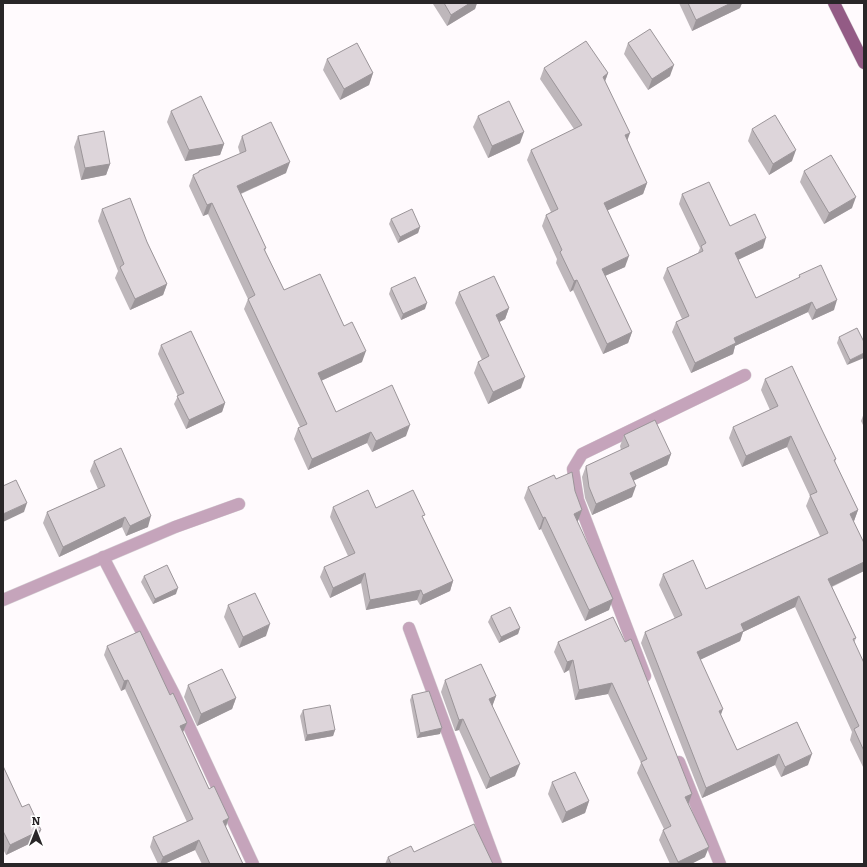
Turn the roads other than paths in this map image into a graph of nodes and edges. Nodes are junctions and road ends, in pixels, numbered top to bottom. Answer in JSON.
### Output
{"nodes":[{"id":1,"x":834,"y":3,"type":"edge"},
{"id":2,"x":864,"y":63,"type":"edge"},
{"id":3,"x":746,"y":375,"type":"dead end"},
{"id":4,"x":239,"y":504,"type":"dead end"},
{"id":5,"x":103,"y":557,"type":"junction"},
{"id":6,"x":3,"y":600,"type":"edge"},
{"id":7,"x":409,"y":628,"type":"dead end"},
{"id":8,"x":648,"y":685,"type":"edge"},
{"id":9,"x":674,"y":750,"type":"edge"},
{"id":10,"x":253,"y":864,"type":"edge"},
{"id":11,"x":496,"y":864,"type":"edge"},
{"id":12,"x":720,"y":864,"type":"edge"}],
"edges":[{"from":1,"to":2,"type":"main road"},
{"from":3,"to":8,"type":"street"},
{"from":4,"to":5,"type":"street"},
{"from":5,"to":6,"type":"street"},
{"from":5,"to":10,"type":"street"},
{"from":7,"to":11,"type":"street"},
{"from":9,"to":12,"type":"street"}]}
